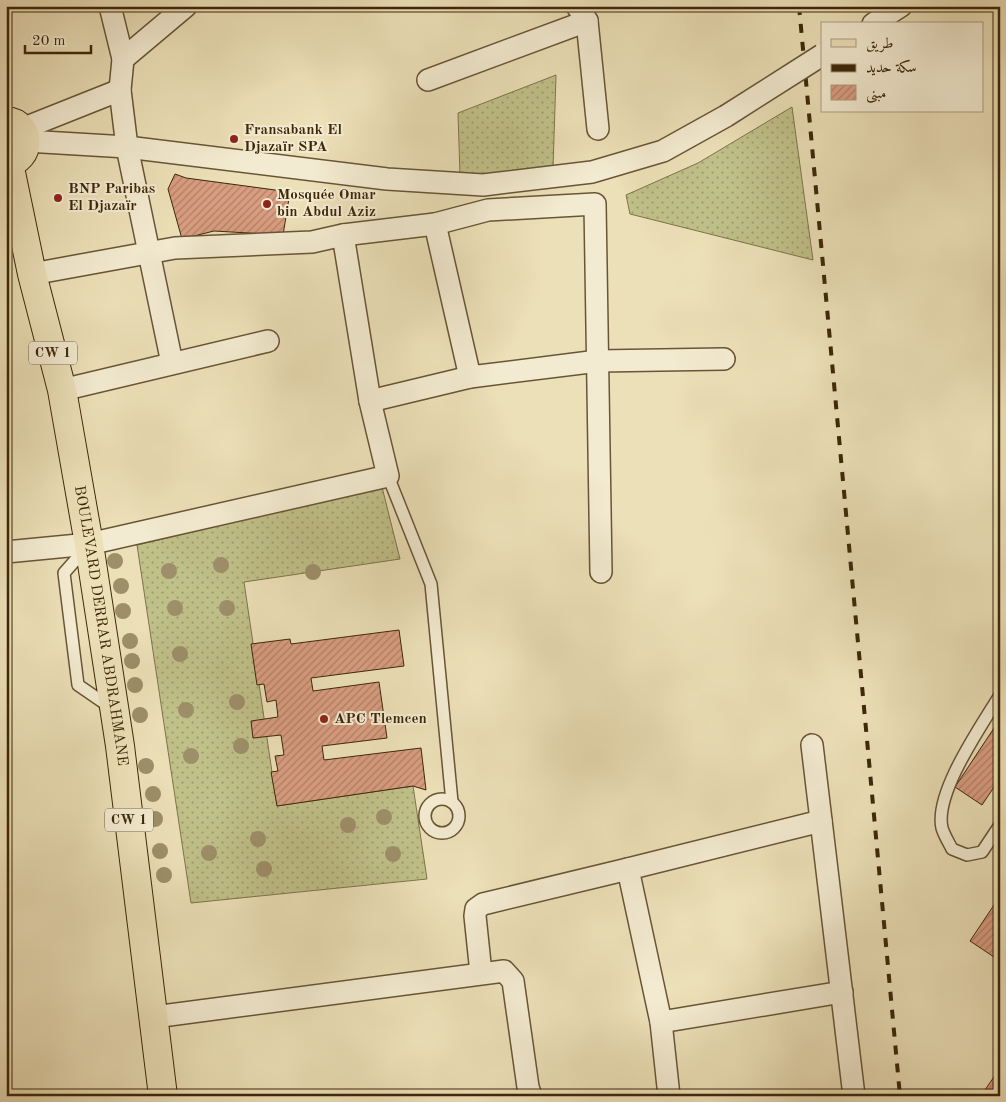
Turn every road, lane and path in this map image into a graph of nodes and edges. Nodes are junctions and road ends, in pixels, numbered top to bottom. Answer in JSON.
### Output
{"nodes":[{"id":1,"x":110,"y":6,"type":"edge"},
{"id":2,"x":186,"y":6,"type":"edge"},
{"id":3,"x":901,"y":6,"type":"edge"},
{"id":4,"x":582,"y":14,"type":"edge"},
{"id":5,"x":876,"y":22,"type":"edge"},
{"id":6,"x":821,"y":56,"type":"edge"},
{"id":7,"x":123,"y":59,"type":"junction"},
{"id":8,"x":428,"y":80,"type":"dead end"},
{"id":9,"x":120,"y":90,"type":"junction"},
{"id":10,"x":598,"y":129,"type":"dead end"},
{"id":11,"x":18,"y":130,"type":"edge"},
{"id":12,"x":127,"y":147,"type":"junction"},
{"id":13,"x":8,"y":163,"type":"edge"},
{"id":14,"x":435,"y":224,"type":"junction"},
{"id":15,"x":343,"y":235,"type":"junction"},
{"id":16,"x":149,"y":254,"type":"junction"},
{"id":17,"x":32,"y":274,"type":"junction"},
{"id":18,"x":268,"y":340,"type":"dead end"},
{"id":19,"x":724,"y":359,"type":"dead end"},
{"id":20,"x":598,"y":360,"type":"junction"},
{"id":21,"x":172,"y":363,"type":"junction"},
{"id":22,"x":470,"y":377,"type":"junction"},
{"id":23,"x":62,"y":390,"type":"junction"},
{"id":24,"x":370,"y":401,"type":"junction"},
{"id":25,"x":388,"y":476,"type":"junction"},
{"id":26,"x":89,"y":544,"type":"junction"},
{"id":27,"x":6,"y":552,"type":"edge"},
{"id":28,"x":601,"y":572,"type":"dead end"},
{"id":29,"x":1000,"y":695,"type":"edge"},
{"id":30,"x":812,"y":745,"type":"dead end"},
{"id":31,"x":452,"y":802,"type":"dead end"},
{"id":32,"x":821,"y":820,"type":"junction"},
{"id":33,"x":1000,"y":825,"type":"edge"},
{"id":34,"x":628,"y":869,"type":"junction"},
{"id":35,"x":481,"y":973,"type":"junction"},
{"id":36,"x":842,"y":992,"type":"junction"},
{"id":37,"x":154,"y":1017,"type":"junction"},
{"id":38,"x":661,"y":1022,"type":"junction"},
{"id":39,"x":163,"y":1096,"type":"edge"},
{"id":40,"x":531,"y":1096,"type":"edge"},
{"id":41,"x":669,"y":1096,"type":"edge"},
{"id":42,"x":854,"y":1096,"type":"edge"}],
"edges":[{"from":1,"to":7,"type":"street"},
{"from":2,"to":7,"type":"street"},
{"from":3,"to":5,"type":"street"},
{"from":4,"to":8,"type":"street"},
{"from":4,"to":10,"type":"street"},
{"from":6,"to":12,"type":"street","bridge":true},
{"from":7,"to":9,"type":"street"},
{"from":9,"to":11,"type":"street"},
{"from":9,"to":12,"type":"street"},
{"from":11,"to":12,"type":"street"},
{"from":11,"to":13,"type":"main road"},
{"from":12,"to":16,"type":"street"},
{"from":13,"to":17,"type":"main road","name":"BOULEVARD DERRAR ABDRAHMANE","number":"CW 1"},
{"from":14,"to":15,"type":"street"},
{"from":14,"to":20,"type":"street"},
{"from":14,"to":22,"type":"street"},
{"from":15,"to":16,"type":"street"},
{"from":15,"to":24,"type":"street"},
{"from":16,"to":17,"type":"street"},
{"from":16,"to":21,"type":"street"},
{"from":17,"to":23,"type":"main road","name":"BOULEVARD DERRAR ABDRAHMANE","number":"CW 1"},
{"from":18,"to":21,"type":"street"},
{"from":19,"to":20,"type":"street"},
{"from":20,"to":22,"type":"street"},
{"from":20,"to":28,"type":"street"},
{"from":21,"to":23,"type":"street"},
{"from":22,"to":24,"type":"street"},
{"from":23,"to":26,"type":"main road","name":"BOULEVARD DERRAR ABDRAHMANE","number":"CW 1"},
{"from":24,"to":25,"type":"street"},
{"from":25,"to":26,"type":"street"},
{"from":25,"to":31,"type":"lane"},
{"from":26,"to":27,"type":"street"},
{"from":26,"to":37,"type":"main road","name":"BOULEVARD DERRAR ABDRAHMANE","number":"CW 1"},
{"from":29,"to":33,"type":"lane"},
{"from":30,"to":32,"type":"street"},
{"from":32,"to":34,"type":"street"},
{"from":32,"to":36,"type":"street"},
{"from":34,"to":35,"type":"street"},
{"from":34,"to":38,"type":"street"},
{"from":35,"to":37,"type":"street"},
{"from":35,"to":40,"type":"street"},
{"from":36,"to":38,"type":"street"},
{"from":36,"to":42,"type":"street"},
{"from":37,"to":39,"type":"main road","name":"BOULEVARD DERRAR ABDRAHMANE","number":"CW 1"},
{"from":38,"to":41,"type":"street"}]}
